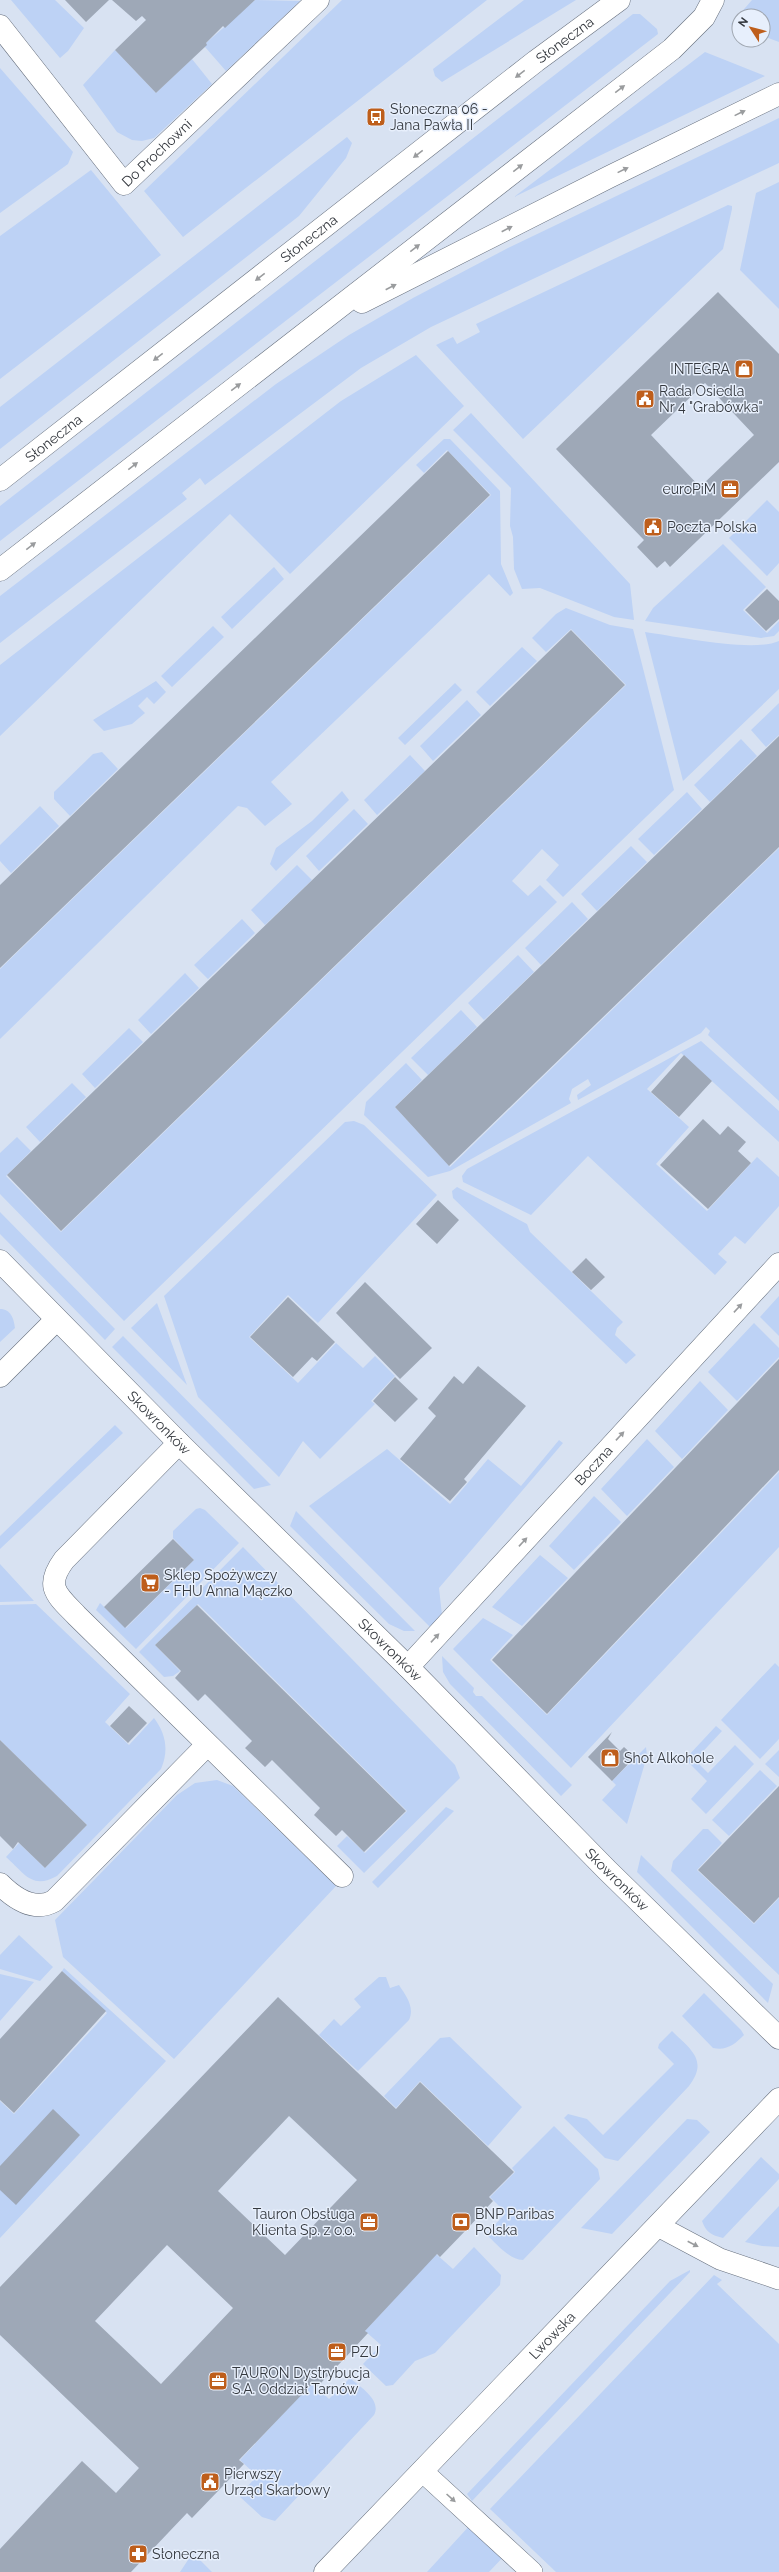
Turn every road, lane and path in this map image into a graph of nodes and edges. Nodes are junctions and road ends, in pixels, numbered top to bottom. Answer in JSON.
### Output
{"nodes":[{"id":1,"x":318,"y":0,"type":"edge"},
{"id":2,"x":619,"y":0,"type":"edge"},
{"id":3,"x":713,"y":0,"type":"edge"},
{"id":4,"x":0,"y":26,"type":"edge"},
{"id":5,"x":779,"y":94,"type":"edge"},
{"id":6,"x":319,"y":324,"type":"junction"},
{"id":7,"x":0,"y":480,"type":"edge"},
{"id":8,"x":0,"y":570,"type":"edge"},
{"id":9,"x":0,"y":1262,"type":"edge"},
{"id":10,"x":779,"y":1264,"type":"edge"},
{"id":11,"x":56,"y":1320,"type":"junction"},
{"id":12,"x":0,"y":1376,"type":"edge"},
{"id":13,"x":179,"y":1443,"type":"junction"},
{"id":14,"x":408,"y":1667,"type":"junction"},
{"id":15,"x":207,"y":1745,"type":"junction"},
{"id":16,"x":342,"y":1876,"type":"dead end"},
{"id":17,"x":0,"y":1884,"type":"edge"},
{"id":18,"x":779,"y":2038,"type":"edge"},
{"id":19,"x":779,"y":2099,"type":"edge"},
{"id":20,"x":658,"y":2226,"type":"junction"},
{"id":21,"x":779,"y":2279,"type":"edge"},
{"id":22,"x":422,"y":2472,"type":"junction"},
{"id":23,"x":326,"y":2572,"type":"edge"},
{"id":24,"x":532,"y":2572,"type":"edge"}],
"edges":[{"from":1,"to":4,"type":"street","name":"Do Prochowni"},
{"from":2,"to":7,"type":"street","name":"Słoneczna","one_way":true},
{"from":6,"to":3,"type":"street","one_way":true},
{"from":6,"to":5,"type":"street","one_way":true},
{"from":8,"to":6,"type":"street","one_way":true},
{"from":9,"to":11,"type":"street","name":"Skowronków"},
{"from":14,"to":10,"type":"street","name":"Boczna","one_way":true},
{"from":11,"to":12,"type":"street"},
{"from":11,"to":13,"type":"street","name":"Skowronków"},
{"from":13,"to":14,"type":"street","name":"Skowronków"},
{"from":13,"to":15,"type":"street"},
{"from":14,"to":18,"type":"street","name":"Skowronków"},
{"from":15,"to":16,"type":"street"},
{"from":15,"to":17,"type":"street"},
{"from":19,"to":20,"type":"street","name":"Lwowska"},
{"from":20,"to":21,"type":"lane","one_way":true},
{"from":20,"to":22,"type":"street","name":"Lwowska"},
{"from":22,"to":23,"type":"street","name":"Lwowska"},
{"from":22,"to":24,"type":"lane","one_way":true}]}
